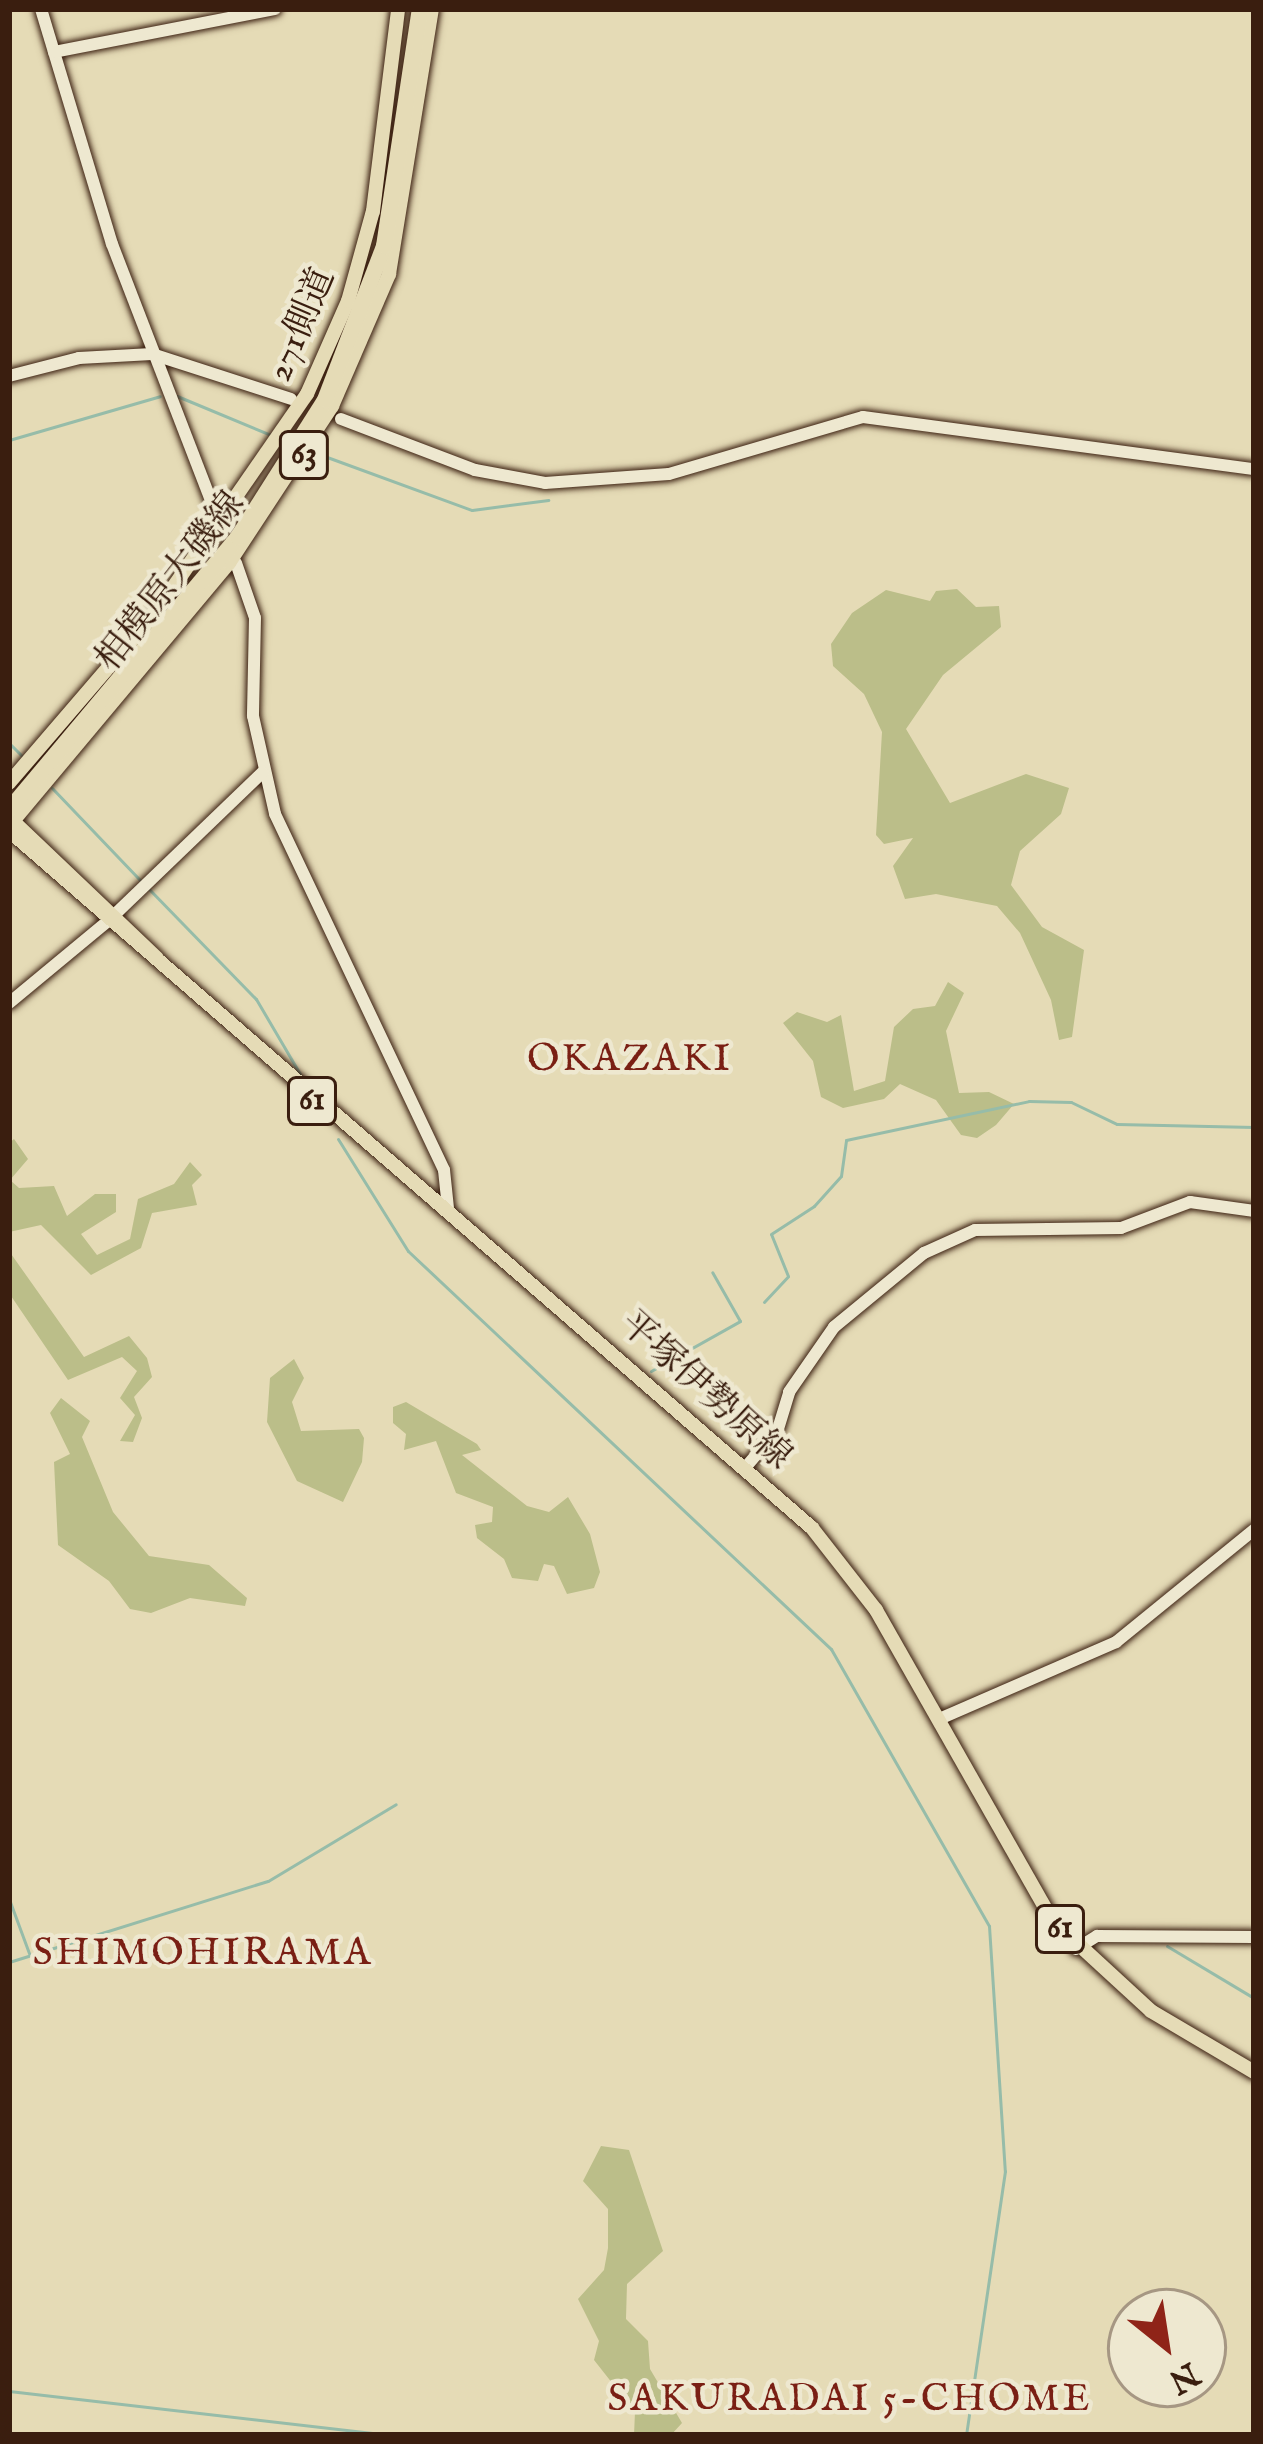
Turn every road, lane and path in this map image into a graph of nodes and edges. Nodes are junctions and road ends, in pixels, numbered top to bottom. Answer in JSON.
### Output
{"nodes":[{"id":1,"x":41,"y":9,"type":"edge"},
{"id":2,"x":274,"y":9,"type":"edge"},
{"id":3,"x":398,"y":9,"type":"edge"},
{"id":4,"x":416,"y":9,"type":"edge"},
{"id":5,"x":432,"y":9,"type":"edge"},
{"id":6,"x":54,"y":52,"type":"junction"},
{"id":7,"x":152,"y":354,"type":"junction"},
{"id":8,"x":9,"y":376,"type":"edge"},
{"id":9,"x":291,"y":399,"type":"dead end"},
{"id":10,"x":341,"y":419,"type":"dead end"},
{"id":11,"x":1254,"y":469,"type":"edge"},
{"id":12,"x":218,"y":519,"type":"dead end"},
{"id":13,"x":236,"y":562,"type":"dead end"},
{"id":14,"x":263,"y":772,"type":"junction"},
{"id":15,"x":9,"y":783,"type":"edge"},
{"id":16,"x":9,"y":795,"type":"edge"},
{"id":17,"x":11,"y":827,"type":"edge"},
{"id":18,"x":111,"y":919,"type":"junction"},
{"id":19,"x":9,"y":1003,"type":"edge"},
{"id":20,"x":448,"y":1208,"type":"junction"},
{"id":21,"x":1254,"y":1211,"type":"edge"},
{"id":22,"x":745,"y":1468,"type":"junction"},
{"id":23,"x":1254,"y":1531,"type":"edge"},
{"id":24,"x":939,"y":1719,"type":"junction"},
{"id":25,"x":1254,"y":1937,"type":"edge"},
{"id":26,"x":1076,"y":1949,"type":"junction"},
{"id":27,"x":1254,"y":2072,"type":"edge"}],
"edges":[{"from":1,"to":6,"type":"street"},
{"from":2,"to":6,"type":"street"},
{"from":3,"to":15,"type":"main road","name":"271側道","number":"63"},
{"from":4,"to":16,"type":"highway"},
{"from":4,"to":17,"type":"highway"},
{"from":5,"to":17,"type":"main road","name":"相模原大磯線","number":"63"},
{"from":6,"to":7,"type":"street"},
{"from":7,"to":8,"type":"street"},
{"from":7,"to":9,"type":"street"},
{"from":7,"to":12,"type":"street"},
{"from":10,"to":11,"type":"street"},
{"from":13,"to":14,"type":"street"},
{"from":14,"to":18,"type":"street"},
{"from":14,"to":20,"type":"street"},
{"from":17,"to":18,"type":"main road","name":"平塚伊勢原線"},
{"from":18,"to":19,"type":"street"},
{"from":18,"to":20,"type":"main road","name":"平塚伊勢原線","number":"61"},
{"from":20,"to":22,"type":"main road","name":"平塚伊勢原線","number":"61"},
{"from":21,"to":22,"type":"street"},
{"from":22,"to":24,"type":"main road","name":"平塚伊勢原線","number":"61"},
{"from":23,"to":24,"type":"street"},
{"from":24,"to":26,"type":"main road","name":"平塚伊勢原線","number":"61"},
{"from":25,"to":26,"type":"street"},
{"from":26,"to":27,"type":"main road","name":"平塚伊勢原線","number":"61"}]}
